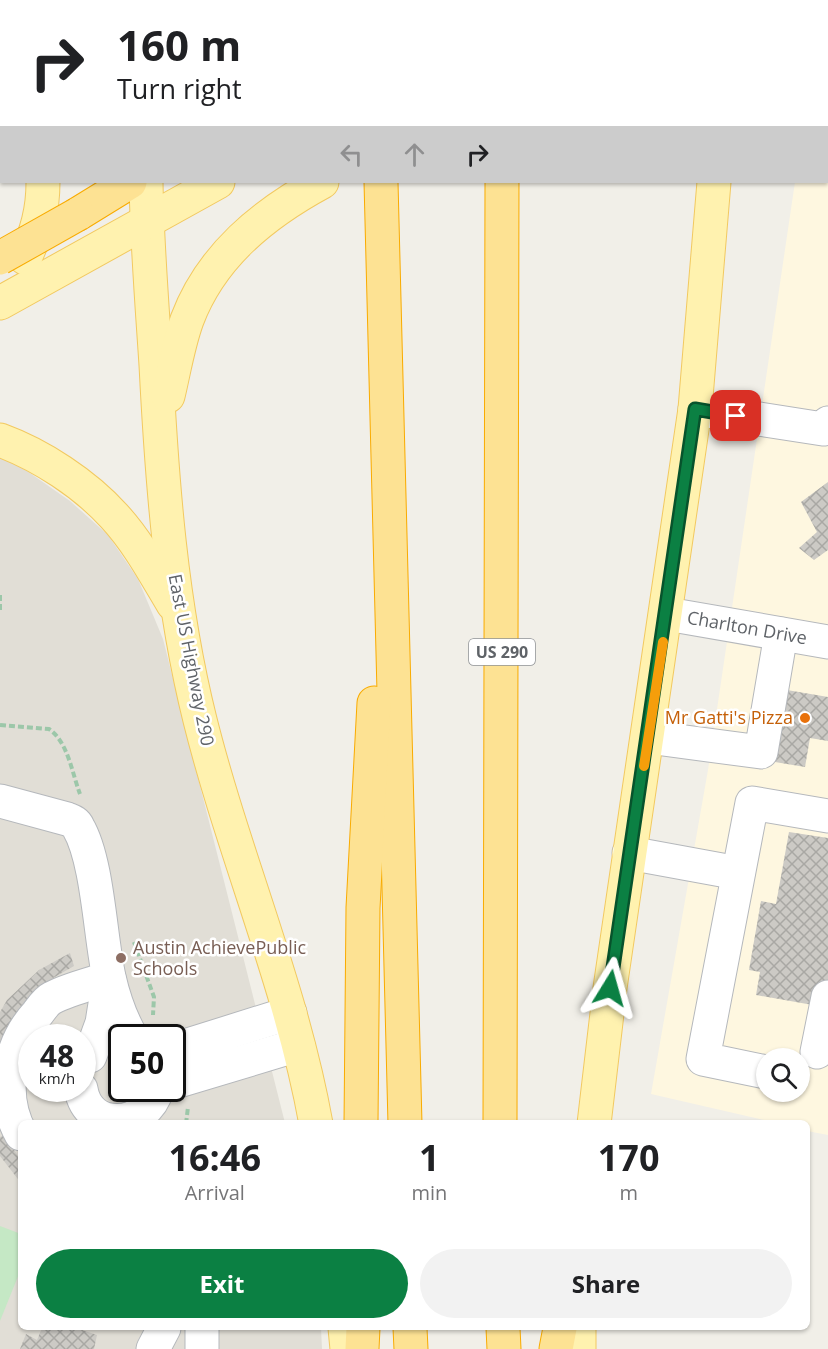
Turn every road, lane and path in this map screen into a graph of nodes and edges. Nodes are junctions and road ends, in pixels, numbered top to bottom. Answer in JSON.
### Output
{"nodes":[{"id":1,"x":128,"y":183,"type":"edge"},
{"id":2,"x":146,"y":183,"type":"edge"},
{"id":3,"x":216,"y":183,"type":"edge"},
{"id":4,"x":320,"y":183,"type":"edge"},
{"id":5,"x":381,"y":183,"type":"edge"},
{"id":6,"x":502,"y":183,"type":"edge"},
{"id":7,"x":703,"y":183,"type":"edge"},
{"id":8,"x":723,"y":183,"type":"edge"},
{"id":9,"x":43,"y":191,"type":"edge"},
{"id":10,"x":713,"y":197,"type":"edge"},
{"id":11,"x":147,"y":220,"type":"junction"},
{"id":12,"x":0,"y":258,"type":"edge"},
{"id":13,"x":0,"y":290,"type":"edge"},
{"id":14,"x":0,"y":303,"type":"edge"},
{"id":15,"x":695,"y":409,"type":"junction"},
{"id":16,"x":828,"y":423,"type":"edge"},
{"id":17,"x":160,"y":436,"type":"junction"},
{"id":18,"x":0,"y":440,"type":"edge"},
{"id":19,"x":389,"y":552,"type":"junction"},
{"id":20,"x":0,"y":596,"type":"edge"},
{"id":21,"x":0,"y":610,"type":"edge"},
{"id":22,"x":667,"y":614,"type":"junction"},
{"id":23,"x":181,"y":617,"type":"junction"},
{"id":24,"x":781,"y":634,"type":"junction"},
{"id":25,"x":828,"y":642,"type":"edge"},
{"id":26,"x":648,"y":736,"type":"junction"},
{"id":27,"x":0,"y":801,"type":"edge"},
{"id":28,"x":828,"y":816,"type":"edge"},
{"id":29,"x":629,"y":853,"type":"junction"},
{"id":30,"x":738,"y":873,"type":"junction"},
{"id":31,"x":109,"y":978,"type":"junction"},
{"id":32,"x":828,"y":998,"type":"edge"},
{"id":33,"x":290,"y":1013,"type":"junction"},
{"id":34,"x":124,"y":1024,"type":"edge"},
{"id":35,"x":96,"y":1038,"type":"edge"},
{"id":36,"x":298,"y":1044,"type":"junction"},
{"id":37,"x":186,"y":1046,"type":"edge"},
{"id":38,"x":815,"y":1053,"type":"edge"},
{"id":39,"x":756,"y":1070,"type":"edge"},
{"id":40,"x":186,"y":1079,"type":"edge"},
{"id":41,"x":85,"y":1102,"type":"edge"},
{"id":42,"x":152,"y":1106,"type":"edge"},
{"id":43,"x":106,"y":1120,"type":"edge"},
{"id":44,"x":130,"y":1120,"type":"edge"},
{"id":45,"x":314,"y":1120,"type":"edge"},
{"id":46,"x":361,"y":1120,"type":"edge"},
{"id":47,"x":405,"y":1120,"type":"edge"},
{"id":48,"x":500,"y":1120,"type":"edge"},
{"id":49,"x":595,"y":1120,"type":"edge"},
{"id":50,"x":18,"y":1126,"type":"edge"},
{"id":51,"x":163,"y":1330,"type":"edge"},
{"id":52,"x":202,"y":1330,"type":"edge"},
{"id":53,"x":345,"y":1330,"type":"edge"},
{"id":54,"x":363,"y":1330,"type":"edge"},
{"id":55,"x":410,"y":1330,"type":"edge"},
{"id":56,"x":504,"y":1330,"type":"edge"},
{"id":57,"x":560,"y":1330,"type":"edge"},
{"id":58,"x":579,"y":1330,"type":"edge"},
{"id":59,"x":153,"y":1349,"type":"edge"},
{"id":60,"x":202,"y":1349,"type":"edge"},
{"id":61,"x":347,"y":1349,"type":"edge"},
{"id":62,"x":362,"y":1349,"type":"edge"},
{"id":63,"x":411,"y":1349,"type":"edge"},
{"id":64,"x":504,"y":1349,"type":"edge"},
{"id":65,"x":556,"y":1349,"type":"edge"},
{"id":66,"x":579,"y":1349,"type":"edge"}],
"edges":[{"from":1,"to":12,"type":"highway","bridge":true},
{"from":2,"to":11,"type":"main road","name":"East US Highway 290"},
{"from":3,"to":11,"type":"main road"},
{"from":4,"to":17,"type":"main road"},
{"from":5,"to":19,"type":"highway"},
{"from":6,"to":48,"type":"highway","number":"US 290"},
{"from":7,"to":10,"type":"main road"},
{"from":8,"to":10,"type":"main road"},
{"from":9,"to":13,"type":"main road"},
{"from":10,"to":15,"type":"main road"},
{"from":11,"to":14,"type":"main road"},
{"from":11,"to":17,"type":"main road","name":"East US Highway 290"},
{"from":15,"to":16,"type":"street"},
{"from":15,"to":22,"type":"main road"},
{"from":17,"to":23,"type":"main road","name":"East US Highway 290"},
{"from":18,"to":23,"type":"main road"},
{"from":19,"to":46,"type":"highway"},
{"from":19,"to":47,"type":"highway"},
{"from":20,"to":21,"type":"path"},
{"from":22,"to":24,"type":"street","name":"Charlton Drive"},
{"from":22,"to":26,"type":"main road"},
{"from":23,"to":33,"type":"main road","name":"East US Highway 290"},
{"from":24,"to":25,"type":"street","name":"Charlton Drive"},
{"from":24,"to":26,"type":"street"},
{"from":26,"to":29,"type":"main road"},
{"from":27,"to":31,"type":"street"},
{"from":28,"to":30,"type":"street"},
{"from":29,"to":30,"type":"street"},
{"from":29,"to":49,"type":"main road"},
{"from":30,"to":39,"type":"street"},
{"from":31,"to":34,"type":"street"},
{"from":31,"to":35,"type":"street"},
{"from":31,"to":50,"type":"street"},
{"from":32,"to":38,"type":"street"},
{"from":33,"to":36,"type":"main road","name":"East US Highway 290"},
{"from":33,"to":37,"type":"street"},
{"from":36,"to":40,"type":"street"},
{"from":36,"to":45,"type":"main road","name":"East US Highway 290"},
{"from":41,"to":43,"type":"street"},
{"from":42,"to":44,"type":"street"},
{"from":51,"to":59,"type":"street"},
{"from":52,"to":60,"type":"street"},
{"from":53,"to":61,"type":"main road"},
{"from":54,"to":62,"type":"highway"},
{"from":55,"to":63,"type":"highway"},
{"from":56,"to":64,"type":"highway"},
{"from":57,"to":65,"type":"highway"},
{"from":58,"to":66,"type":"main road"}]}
